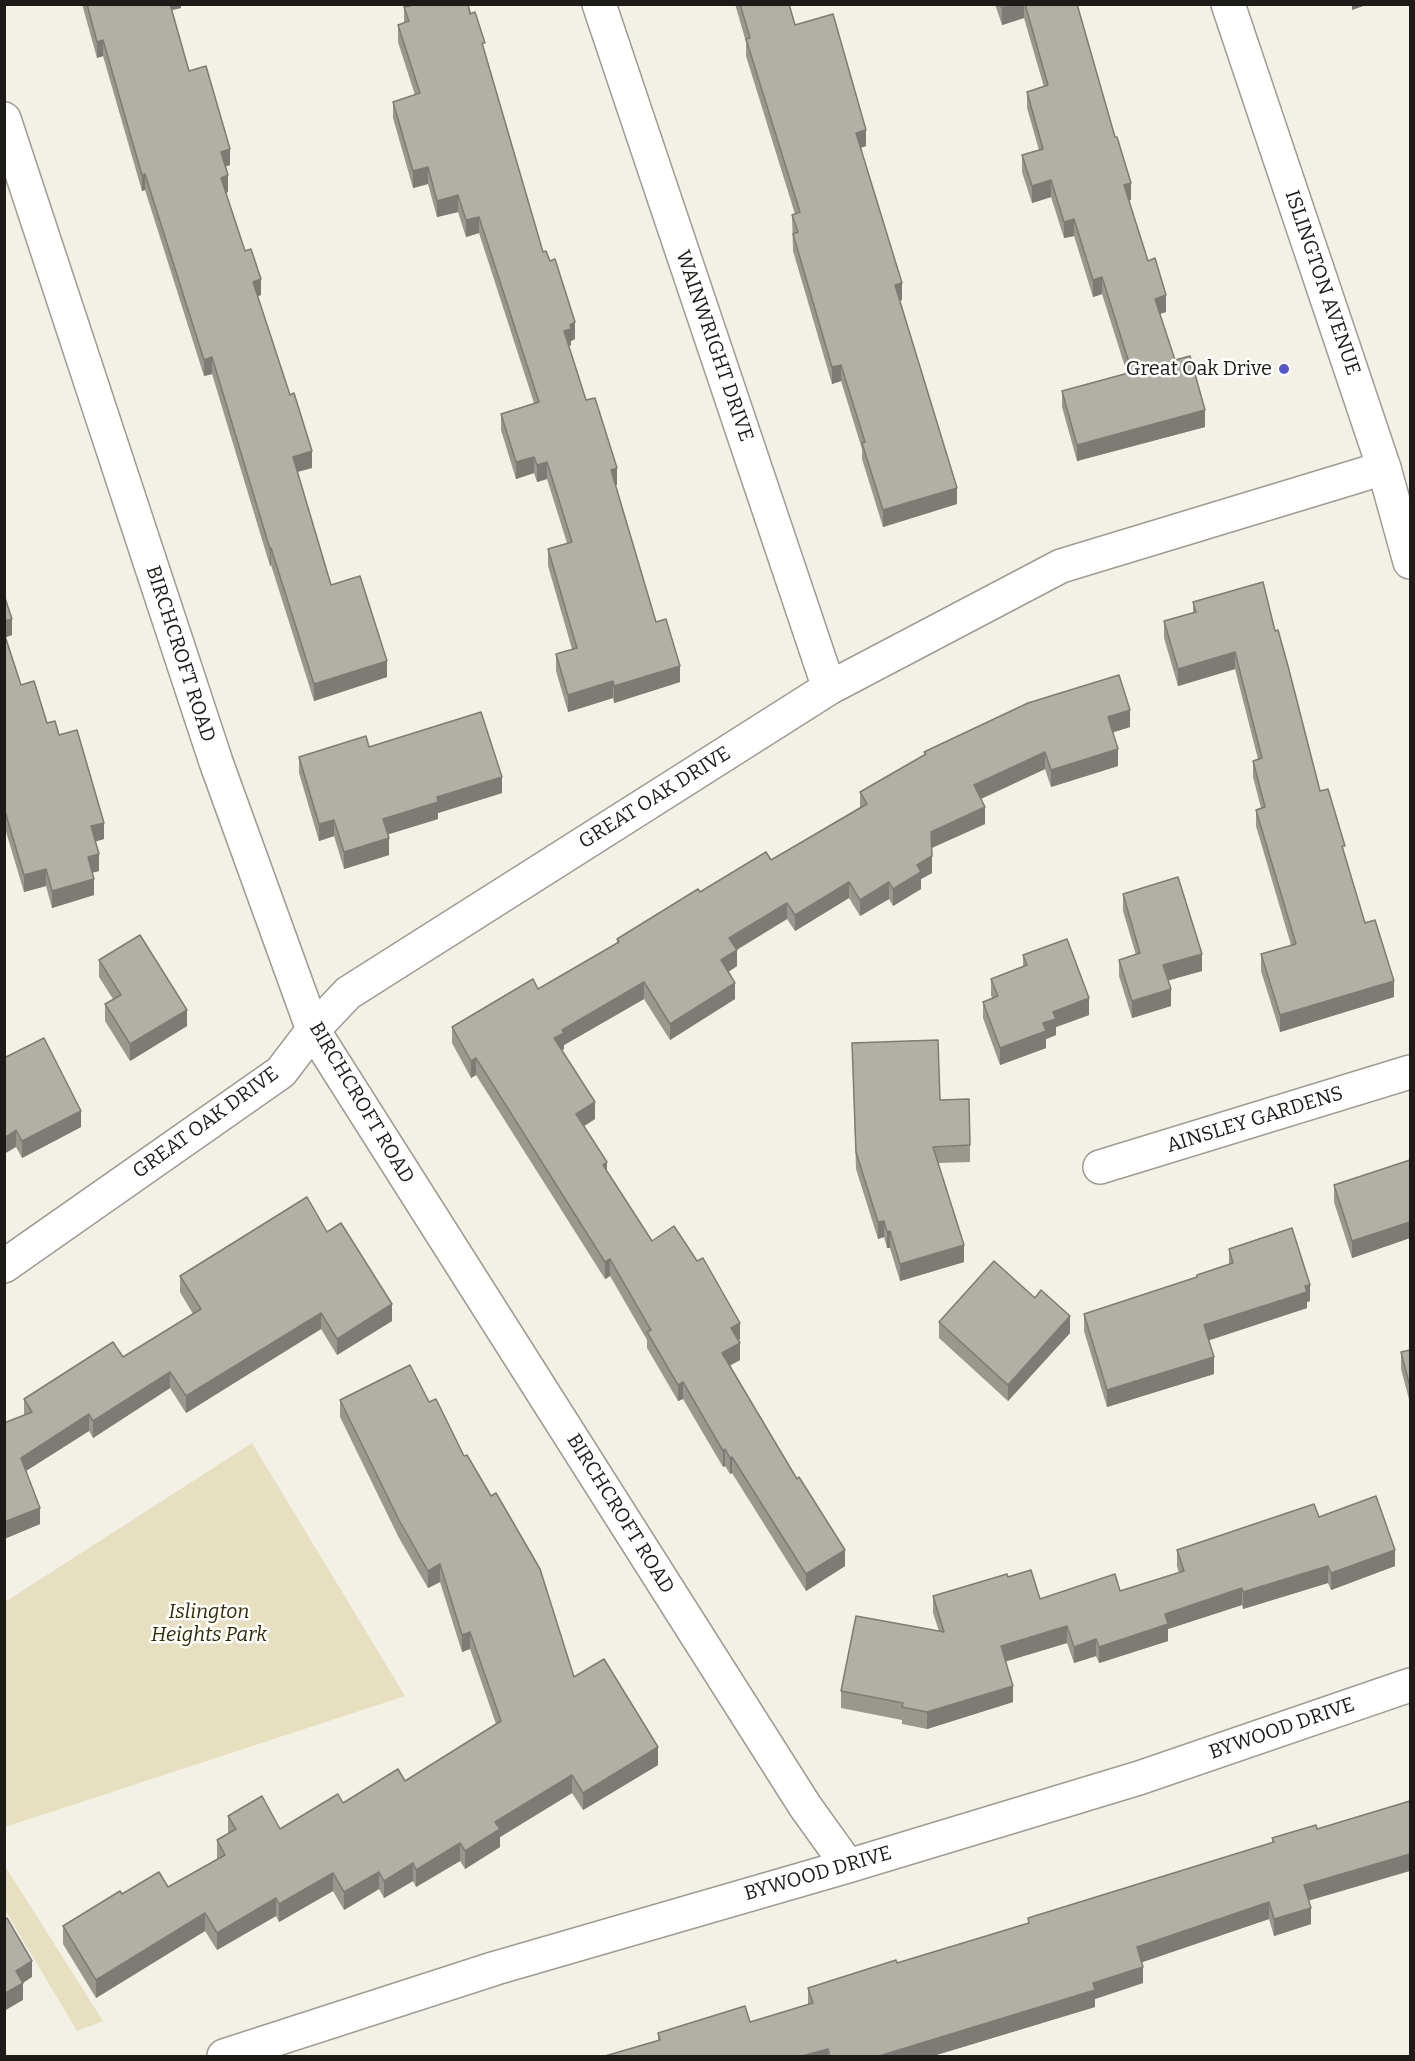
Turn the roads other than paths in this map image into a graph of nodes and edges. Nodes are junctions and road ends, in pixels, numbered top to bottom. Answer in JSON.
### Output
{"nodes":[{"id":1,"x":599,"y":4,"type":"edge"},
{"id":2,"x":1228,"y":4,"type":"edge"},
{"id":3,"x":4,"y":119,"type":"edge"},
{"id":4,"x":1384,"y":468,"type":"junction"},
{"id":5,"x":1410,"y":562,"type":"edge"},
{"id":6,"x":829,"y":688,"type":"junction"},
{"id":7,"x":313,"y":1030,"type":"junction"},
{"id":8,"x":1410,"y":1072,"type":"edge"},
{"id":9,"x":1100,"y":1167,"type":"dead end"},
{"id":10,"x":4,"y":1266,"type":"edge"},
{"id":11,"x":1410,"y":1685,"type":"edge"},
{"id":12,"x":848,"y":1866,"type":"junction"},
{"id":13,"x":224,"y":2056,"type":"edge"}],
"edges":[{"from":1,"to":6,"type":"street","name":"WAINWRIGHT DRIVE"},
{"from":2,"to":4,"type":"street","name":"ISLINGTON AVENUE"},
{"from":3,"to":7,"type":"street","name":"BIRCHCROFT ROAD"},
{"from":4,"to":5,"type":"street","name":"ISLINGTON AVENUE"},
{"from":4,"to":6,"type":"street","name":"GREAT OAK DRIVE"},
{"from":6,"to":7,"type":"street","name":"GREAT OAK DRIVE"},
{"from":7,"to":10,"type":"street","name":"GREAT OAK DRIVE"},
{"from":7,"to":12,"type":"street","name":"BIRCHCROFT ROAD"},
{"from":8,"to":9,"type":"street","name":"AINSLEY GARDENS"},
{"from":11,"to":12,"type":"street","name":"BYWOOD DRIVE"},
{"from":12,"to":13,"type":"street","name":"BYWOOD DRIVE"}]}
